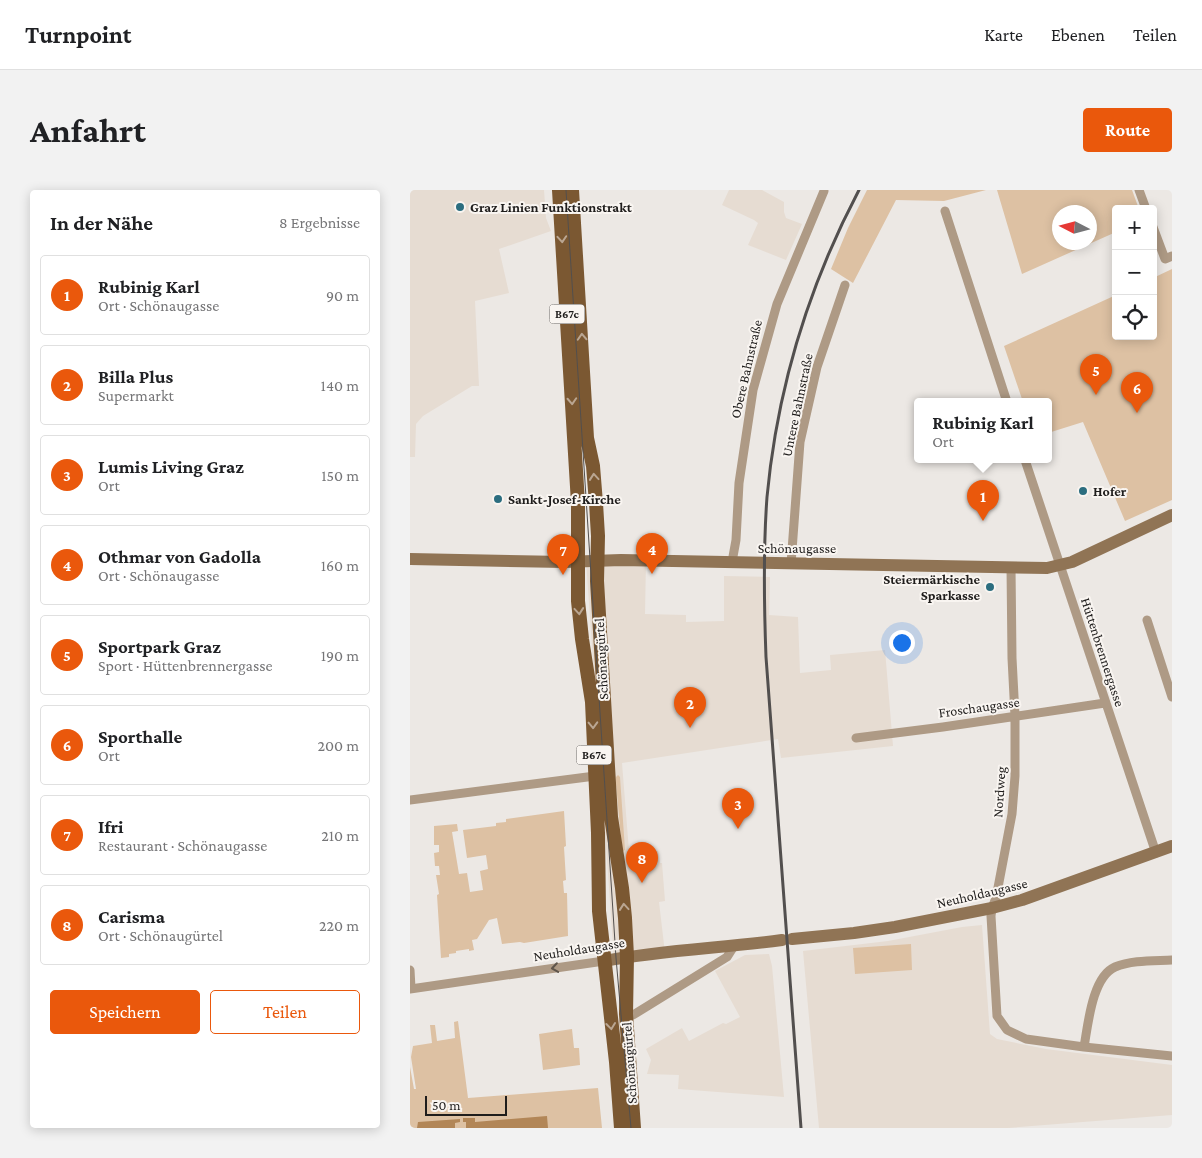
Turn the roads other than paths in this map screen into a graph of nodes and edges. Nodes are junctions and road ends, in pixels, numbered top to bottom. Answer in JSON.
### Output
{"nodes":[{"id":1,"x":559,"y":190,"type":"edge"},
{"id":2,"x":572,"y":190,"type":"edge"},
{"id":3,"x":1139,"y":190,"type":"edge"},
{"id":4,"x":824,"y":191,"type":"edge"},
{"id":5,"x":1145,"y":205,"type":"edge"},
{"id":6,"x":945,"y":211,"type":"dead end"},
{"id":7,"x":1157,"y":237,"type":"edge"},
{"id":8,"x":1172,"y":256,"type":"edge"},
{"id":9,"x":845,"y":285,"type":"dead end"},
{"id":10,"x":1006,"y":398,"type":"edge"},
{"id":11,"x":1027,"y":463,"type":"edge"},
{"id":12,"x":1172,"y":515,"type":"edge"},
{"id":13,"x":410,"y":560,"type":"edge"},
{"id":14,"x":597,"y":561,"type":"junction"},
{"id":15,"x":577,"y":562,"type":"junction"},
{"id":16,"x":732,"y":562,"type":"junction"},
{"id":17,"x":791,"y":564,"type":"junction"},
{"id":18,"x":1011,"y":566,"type":"junction"},
{"id":19,"x":1061,"y":566,"type":"junction"},
{"id":20,"x":1147,"y":620,"type":"dead end"},
{"id":21,"x":1168,"y":672,"type":"edge"},
{"id":22,"x":1172,"y":697,"type":"edge"},
{"id":23,"x":1105,"y":703,"type":"junction"},
{"id":24,"x":1015,"y":716,"type":"junction"},
{"id":25,"x":856,"y":738,"type":"dead end"},
{"id":26,"x":595,"y":776,"type":"junction"},
{"id":27,"x":410,"y":800,"type":"edge"},
{"id":28,"x":1172,"y":846,"type":"edge"},
{"id":29,"x":1156,"y":853,"type":"junction"},
{"id":30,"x":992,"y":908,"type":"junction"},
{"id":31,"x":734,"y":946,"type":"junction"},
{"id":32,"x":627,"y":956,"type":"junction"},
{"id":33,"x":604,"y":960,"type":"junction"},
{"id":34,"x":1172,"y":960,"type":"edge"},
{"id":35,"x":410,"y":970,"type":"edge"},
{"id":36,"x":410,"y":989,"type":"edge"},
{"id":37,"x":626,"y":1014,"type":"junction"},
{"id":38,"x":1084,"y":1047,"type":"junction"},
{"id":39,"x":1172,"y":1056,"type":"edge"},
{"id":40,"x":621,"y":1128,"type":"edge"},
{"id":41,"x":634,"y":1128,"type":"edge"}],
"edges":[{"from":1,"to":15,"type":"main road","name":"Schönaugürtel","number":"B67c","one_way":true},
{"from":14,"to":2,"type":"main road","name":"Schönaugürtel","number":"B67c","one_way":true},
{"from":3,"to":5,"type":"street"},
{"from":4,"to":16,"type":"street","name":"Obere Bahnstraße"},
{"from":6,"to":10,"type":"street"},
{"from":7,"to":8,"type":"street"},
{"from":9,"to":17,"type":"street","name":"Untere Bahnstraße"},
{"from":11,"to":19,"type":"street","name":"Hüttenbrennergasse"},
{"from":12,"to":19,"type":"main road","name":"Schönaugasse"},
{"from":13,"to":15,"type":"main road","name":"Schönaugasse"},
{"from":14,"to":15,"type":"main road","name":"Schönaugasse"},
{"from":14,"to":16,"type":"main road","name":"Schönaugasse"},
{"from":32,"to":14,"type":"main road","name":"Schönaugürtel","number":"B67c","one_way":true},
{"from":15,"to":26,"type":"main road","name":"Schönaugürtel","number":"B67c","one_way":true},
{"from":16,"to":17,"type":"main road","name":"Schönaugasse"},
{"from":17,"to":18,"type":"main road","name":"Schönaugasse"},
{"from":18,"to":19,"type":"main road","name":"Schönaugasse"},
{"from":18,"to":24,"type":"street","name":"Nordweg"},
{"from":19,"to":23,"type":"street","name":"Hüttenbrennergasse"},
{"from":20,"to":21,"type":"street"},
{"from":21,"to":22,"type":"street"},
{"from":23,"to":24,"type":"street","name":"Froschaugasse"},
{"from":23,"to":29,"type":"street","name":"Hüttenbrennergasse"},
{"from":24,"to":25,"type":"street","name":"Froschaugasse"},
{"from":24,"to":30,"type":"street","name":"Nordweg"},
{"from":26,"to":27,"type":"street"},
{"from":26,"to":33,"type":"main road","name":"Schönaugürtel","number":"B67c"},
{"from":28,"to":29,"type":"main road","name":"Neuholdaugasse"},
{"from":29,"to":30,"type":"main road","name":"Neuholdaugasse"},
{"from":30,"to":31,"type":"main road","name":"Neuholdaugasse"},
{"from":30,"to":38,"type":"street","name":"Nordweg"},
{"from":31,"to":32,"type":"main road","name":"Neuholdaugasse"},
{"from":31,"to":37,"type":"street"},
{"from":32,"to":33,"type":"main road","name":"Neuholdaugasse"},
{"from":32,"to":37,"type":"main road","name":"Schönaugürtel","number":"B67c"},
{"from":33,"to":36,"type":"street","name":"Neuholdaugasse","one_way":true},
{"from":33,"to":40,"type":"main road","name":"Schönaugürtel","number":"B67c","one_way":true},
{"from":34,"to":38,"type":"street"},
{"from":35,"to":36,"type":"street"},
{"from":37,"to":41,"type":"main road","name":"Schönaugürtel","number":"B67c"},
{"from":38,"to":39,"type":"street"}]}
